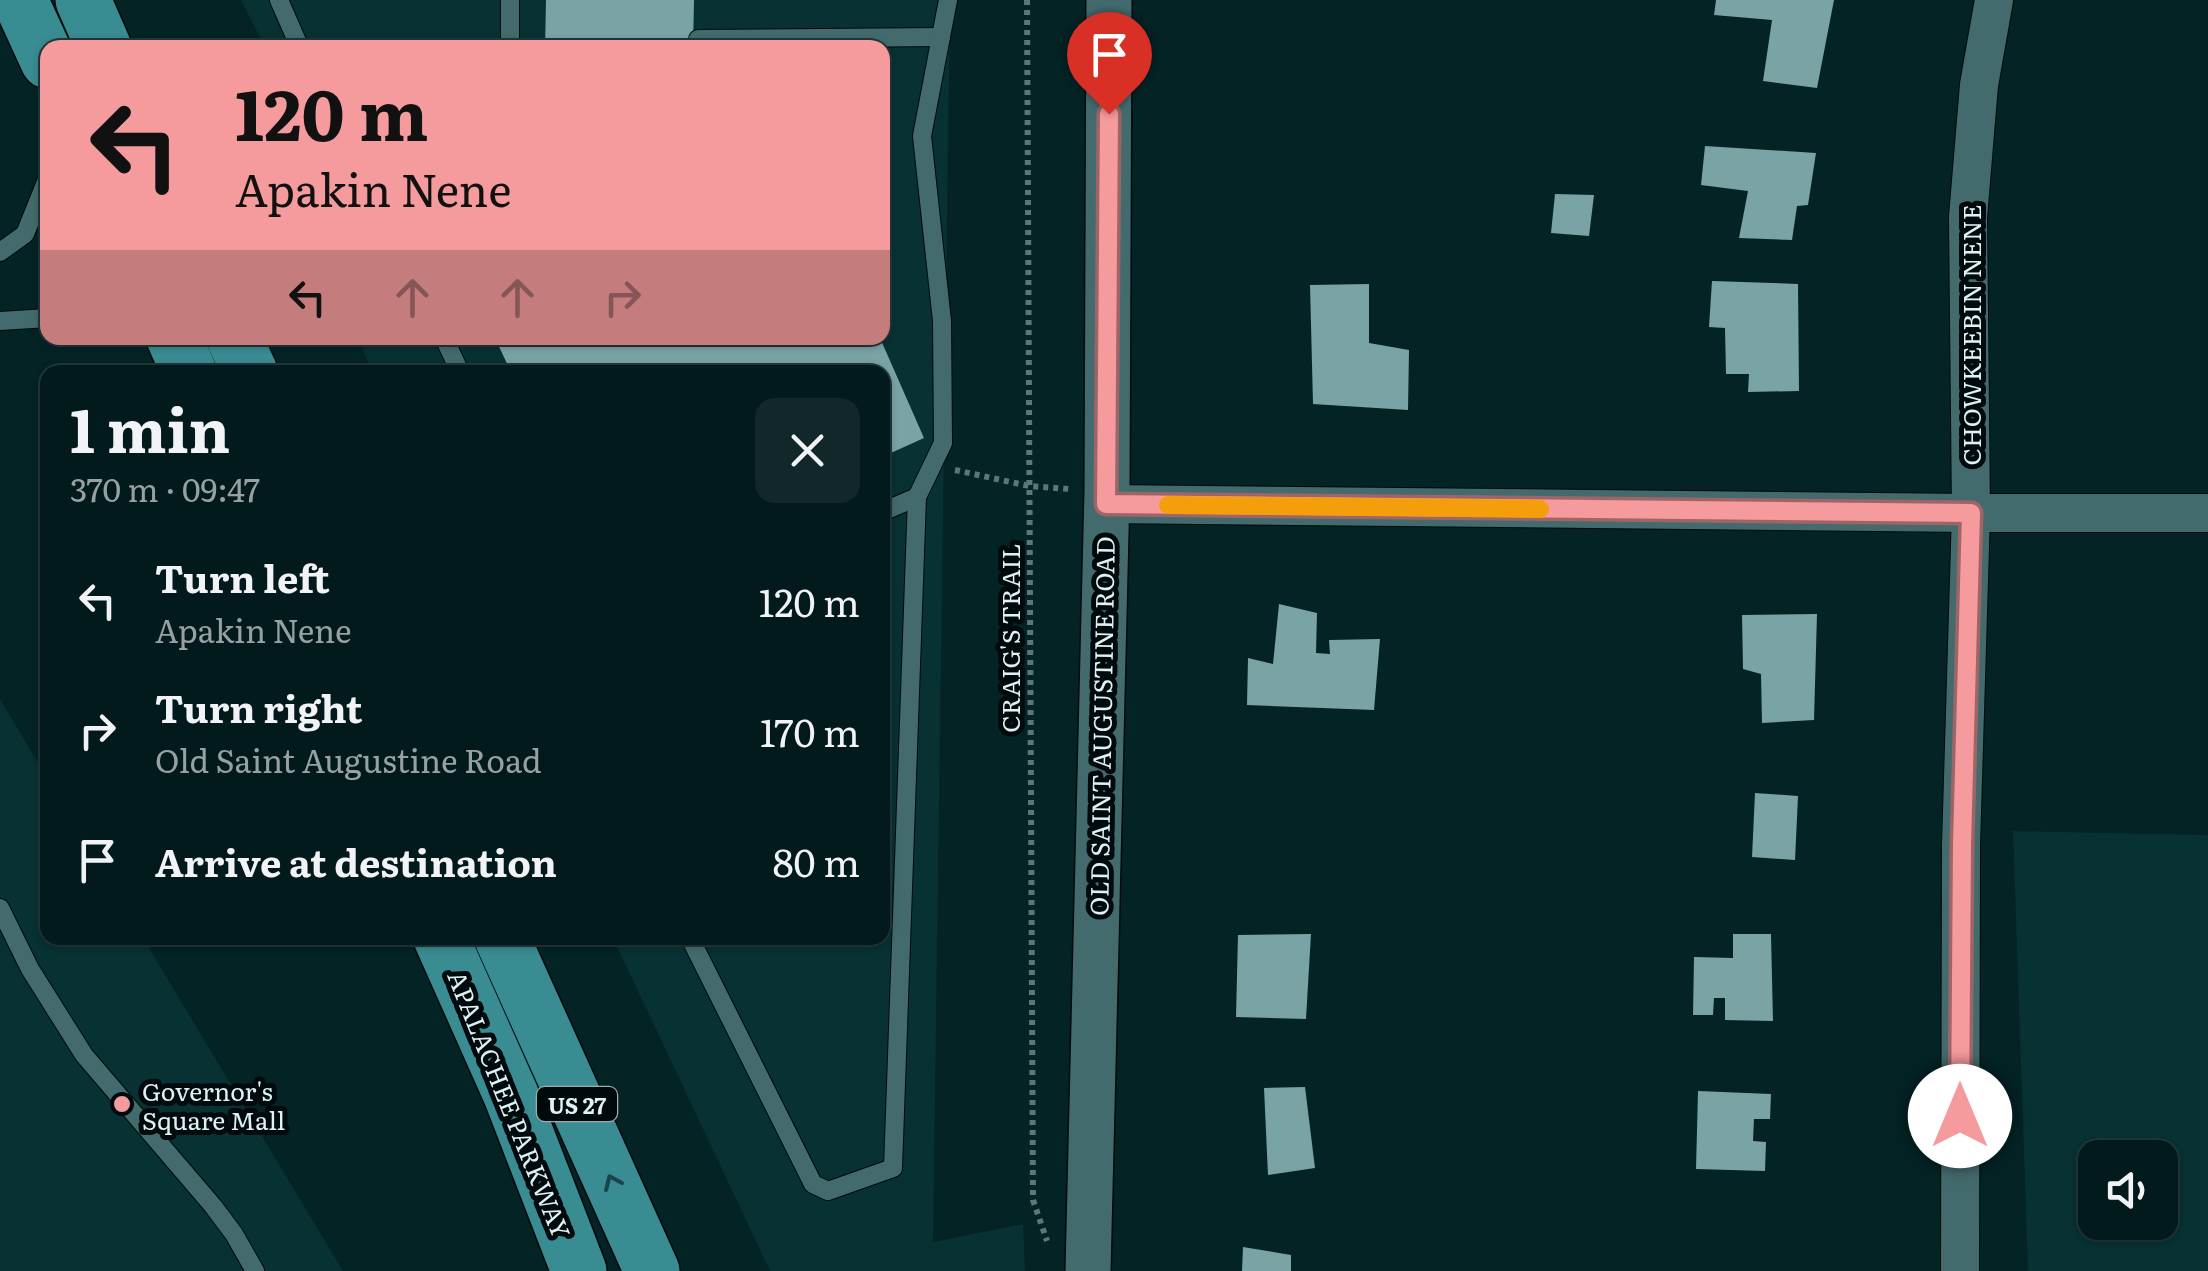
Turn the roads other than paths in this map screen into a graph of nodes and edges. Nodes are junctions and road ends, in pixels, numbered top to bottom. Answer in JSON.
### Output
{"nodes":[{"id":1,"x":20,"y":0,"type":"edge"},
{"id":2,"x":83,"y":0,"type":"edge"},
{"id":3,"x":279,"y":0,"type":"edge"},
{"id":4,"x":510,"y":0,"type":"edge"},
{"id":5,"x":948,"y":0,"type":"edge"},
{"id":6,"x":1110,"y":0,"type":"edge"},
{"id":7,"x":1994,"y":0,"type":"edge"},
{"id":8,"x":941,"y":36,"type":"junction"},
{"id":9,"x":698,"y":38,"type":"dead end"},
{"id":10,"x":100,"y":40,"type":"edge"},
{"id":11,"x":296,"y":40,"type":"edge"},
{"id":12,"x":510,"y":40,"type":"edge"},
{"id":13,"x":40,"y":44,"type":"edge"},
{"id":14,"x":40,"y":197,"type":"edge"},
{"id":15,"x":0,"y":252,"type":"edge"},
{"id":16,"x":40,"y":318,"type":"edge"},
{"id":17,"x":0,"y":320,"type":"edge"},
{"id":18,"x":918,"y":497,"type":"junction"},
{"id":19,"x":1107,"y":498,"type":"junction"},
{"id":20,"x":890,"y":509,"type":"edge"},
{"id":21,"x":1971,"y":513,"type":"junction"},
{"id":22,"x":2208,"y":513,"type":"edge"},
{"id":23,"x":0,"y":908,"type":"edge"},
{"id":24,"x":444,"y":945,"type":"edge"},
{"id":25,"x":505,"y":945,"type":"edge"},
{"id":26,"x":694,"y":945,"type":"edge"},
{"id":27,"x":1070,"y":1262,"type":"edge"},
{"id":28,"x":255,"y":1271,"type":"edge"},
{"id":29,"x":579,"y":1271,"type":"edge"},
{"id":30,"x":652,"y":1271,"type":"edge"},
{"id":31,"x":1960,"y":1271,"type":"edge"}],
"edges":[{"from":1,"to":13,"type":"main road"},
{"from":2,"to":10,"type":"main road"},
{"from":3,"to":11,"type":"lane"},
{"from":4,"to":12,"type":"lane"},
{"from":5,"to":8,"type":"lane"},
{"from":6,"to":19,"type":"street","name":"OLD SAINT AUGUSTINE ROAD"},
{"from":7,"to":21,"type":"street","name":"CHOWKEEBIN NENE"},
{"from":8,"to":9,"type":"lane"},
{"from":8,"to":18,"type":"lane"},
{"from":14,"to":15,"type":"lane"},
{"from":16,"to":17,"type":"lane"},
{"from":18,"to":20,"type":"lane"},
{"from":18,"to":26,"type":"lane"},
{"from":19,"to":21,"type":"street"},
{"from":19,"to":27,"type":"street","name":"OLD SAINT AUGUSTINE ROAD"},
{"from":21,"to":22,"type":"street"},
{"from":21,"to":31,"type":"street","name":"CHOWKEEBIN NENE"},
{"from":23,"to":28,"type":"lane"},
{"from":24,"to":29,"type":"main road","name":"APALACHEE PARKWAY","number":"US 27"},
{"from":30,"to":25,"type":"main road","number":"US 27","one_way":true}]}
